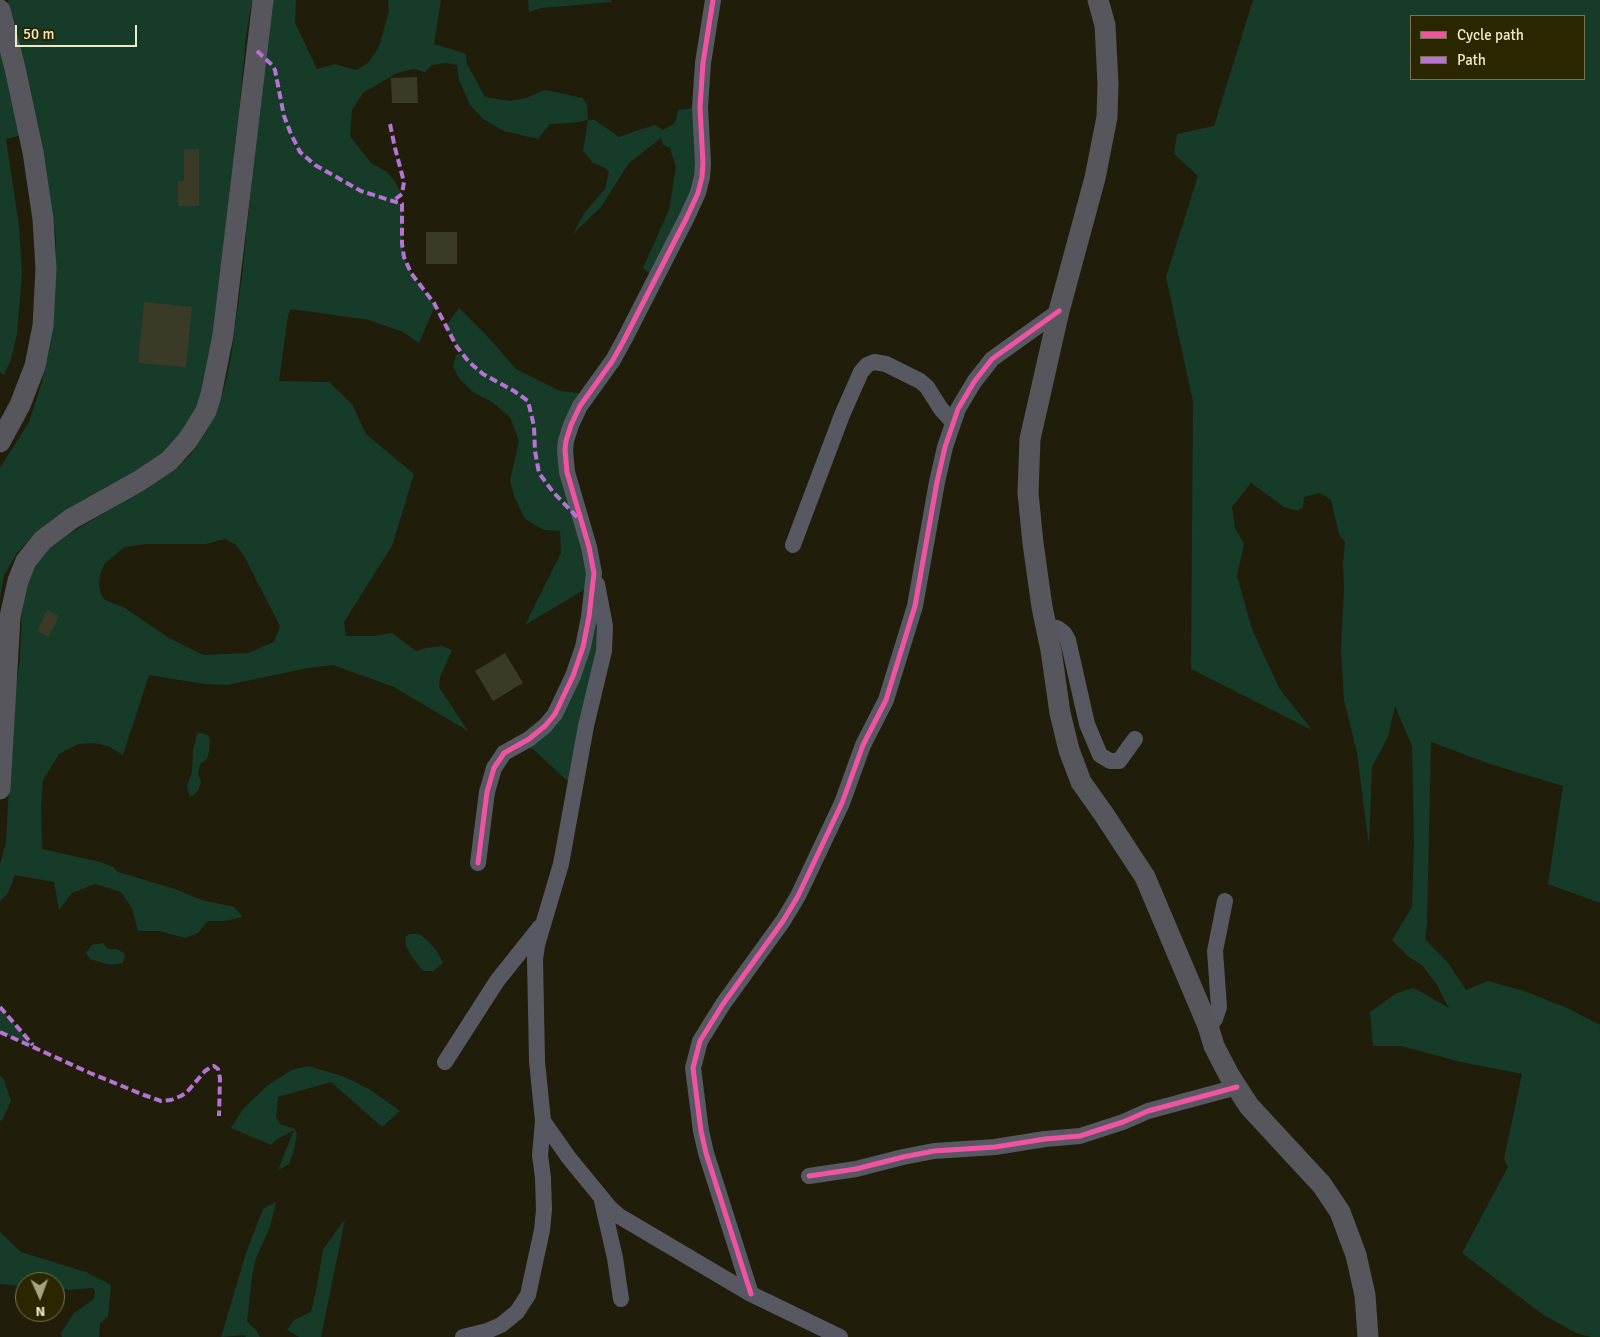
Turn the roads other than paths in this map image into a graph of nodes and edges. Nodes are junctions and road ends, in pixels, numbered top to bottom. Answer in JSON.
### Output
{"nodes":[{"id":1,"x":263,"y":0,"type":"edge"},
{"id":2,"x":713,"y":0,"type":"edge"},
{"id":3,"x":1098,"y":0,"type":"edge"},
{"id":4,"x":0,"y":10,"type":"edge"},
{"id":5,"x":1058,"y":311,"type":"junction"},
{"id":6,"x":953,"y":422,"type":"junction"},
{"id":7,"x":0,"y":442,"type":"edge"},
{"id":8,"x":793,"y":546,"type":"dead end"},
{"id":9,"x":594,"y":573,"type":"junction"},
{"id":10,"x":1046,"y":626,"type":"junction"},
{"id":11,"x":1135,"y":739,"type":"dead end"},
{"id":12,"x":0,"y":789,"type":"edge"},
{"id":13,"x":478,"y":863,"type":"dead end"},
{"id":14,"x":1225,"y":901,"type":"dead end"},
{"id":15,"x":546,"y":919,"type":"junction"},
{"id":16,"x":1208,"y":1026,"type":"junction"},
{"id":17,"x":445,"y":1062,"type":"dead end"},
{"id":18,"x":1237,"y":1087,"type":"junction"},
{"id":19,"x":543,"y":1121,"type":"junction"},
{"id":20,"x":809,"y":1176,"type":"dead end"},
{"id":21,"x":602,"y":1198,"type":"junction"},
{"id":22,"x":751,"y":1294,"type":"junction"},
{"id":23,"x":621,"y":1299,"type":"dead end"},
{"id":24,"x":463,"y":1337,"type":"edge"},
{"id":25,"x":840,"y":1337,"type":"edge"},
{"id":26,"x":1368,"y":1337,"type":"edge"}],
"edges":[{"from":1,"to":12,"type":"main road"},
{"from":2,"to":9,"type":"street"},
{"from":3,"to":5,"type":"main road"},
{"from":4,"to":7,"type":"main road"},
{"from":5,"to":6,"type":"street"},
{"from":5,"to":10,"type":"main road"},
{"from":6,"to":8,"type":"street"},
{"from":6,"to":22,"type":"street"},
{"from":9,"to":13,"type":"street"},
{"from":9,"to":15,"type":"street"},
{"from":10,"to":11,"type":"street"},
{"from":10,"to":16,"type":"main road"},
{"from":14,"to":16,"type":"street"},
{"from":15,"to":17,"type":"street"},
{"from":15,"to":19,"type":"street"},
{"from":16,"to":18,"type":"main road"},
{"from":18,"to":20,"type":"street"},
{"from":18,"to":26,"type":"main road"},
{"from":19,"to":21,"type":"street"},
{"from":19,"to":24,"type":"street"},
{"from":21,"to":22,"type":"street"},
{"from":21,"to":23,"type":"street"},
{"from":22,"to":25,"type":"street"}]}
